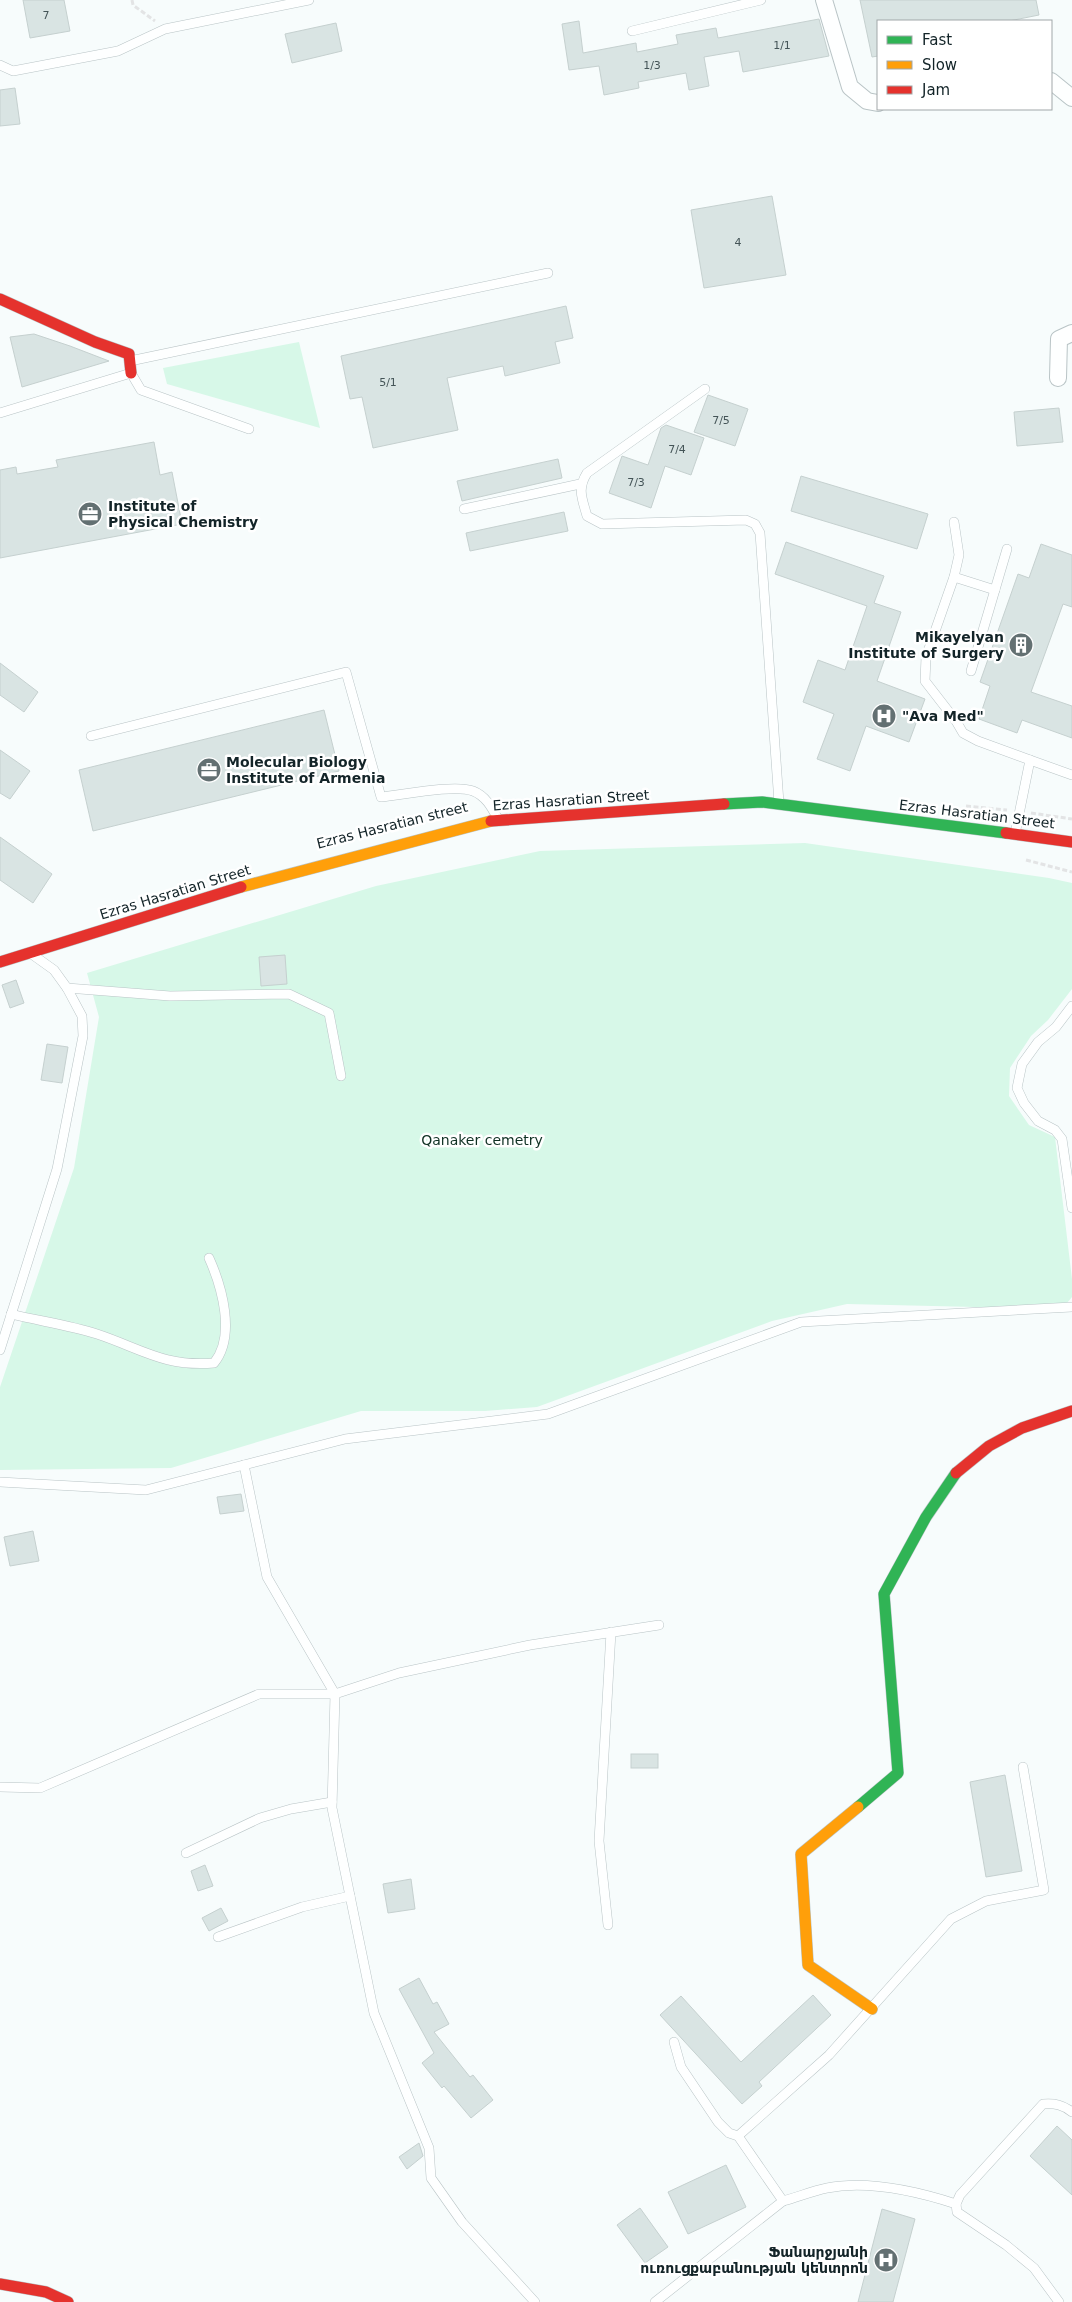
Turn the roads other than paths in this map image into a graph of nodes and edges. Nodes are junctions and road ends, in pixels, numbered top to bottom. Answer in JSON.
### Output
{"nodes":[{"id":1,"x":309,"y":0,"type":"edge"},
{"id":2,"x":761,"y":0,"type":"edge"},
{"id":3,"x":824,"y":0,"type":"edge"},
{"id":4,"x":632,"y":31,"type":"dead end"},
{"id":5,"x":0,"y":65,"type":"edge"},
{"id":6,"x":1052,"y":82,"type":"edge"},
{"id":7,"x":1072,"y":98,"type":"edge"},
{"id":8,"x":877,"y":103,"type":"edge"},
{"id":9,"x":548,"y":273,"type":"dead end"},
{"id":10,"x":0,"y":300,"type":"edge"},
{"id":11,"x":1072,"y":333,"type":"edge"},
{"id":12,"x":130,"y":361,"type":"junction"},
{"id":13,"x":131,"y":373,"type":"junction"},
{"id":14,"x":1058,"y":378,"type":"dead end"},
{"id":15,"x":706,"y":389,"type":"dead end"},
{"id":16,"x":0,"y":413,"type":"edge"},
{"id":17,"x":249,"y":429,"type":"dead end"},
{"id":18,"x":580,"y":484,"type":"junction"},
{"id":19,"x":464,"y":509,"type":"dead end"},
{"id":20,"x":954,"y":522,"type":"dead end"},
{"id":21,"x":1007,"y":549,"type":"dead end"},
{"id":22,"x":954,"y":577,"type":"junction"},
{"id":23,"x":995,"y":590,"type":"junction"},
{"id":24,"x":971,"y":672,"type":"dead end"},
{"id":25,"x":91,"y":736,"type":"dead end"},
{"id":26,"x":1030,"y":760,"type":"junction"},
{"id":27,"x":1072,"y":775,"type":"edge"},
{"id":28,"x":779,"y":800,"type":"junction"},
{"id":29,"x":497,"y":817,"type":"junction"},
{"id":30,"x":1016,"y":831,"type":"junction"},
{"id":31,"x":1072,"y":835,"type":"edge"},
{"id":32,"x":1072,"y":842,"type":"edge"},
{"id":33,"x":29,"y":952,"type":"junction"},
{"id":34,"x":0,"y":955,"type":"edge"},
{"id":35,"x":0,"y":962,"type":"edge"},
{"id":36,"x":67,"y":988,"type":"junction"},
{"id":37,"x":1072,"y":1006,"type":"edge"},
{"id":38,"x":341,"y":1076,"type":"dead end"},
{"id":39,"x":1072,"y":1208,"type":"edge"},
{"id":40,"x":209,"y":1258,"type":"dead end"},
{"id":41,"x":1072,"y":1307,"type":"edge"},
{"id":42,"x":11,"y":1314,"type":"junction"},
{"id":43,"x":0,"y":1350,"type":"edge"},
{"id":44,"x":1072,"y":1411,"type":"edge"},
{"id":45,"x":244,"y":1465,"type":"junction"},
{"id":46,"x":0,"y":1482,"type":"edge"},
{"id":47,"x":659,"y":1625,"type":"dead end"},
{"id":48,"x":611,"y":1632,"type":"junction"},
{"id":49,"x":335,"y":1694,"type":"junction"},
{"id":50,"x":1023,"y":1767,"type":"dead end"},
{"id":51,"x":0,"y":1787,"type":"edge"},
{"id":52,"x":332,"y":1802,"type":"junction"},
{"id":53,"x":186,"y":1853,"type":"dead end"},
{"id":54,"x":350,"y":1896,"type":"junction"},
{"id":55,"x":608,"y":1925,"type":"dead end"},
{"id":56,"x":218,"y":1937,"type":"dead end"},
{"id":57,"x":872,"y":2009,"type":"junction"},
{"id":58,"x":674,"y":2042,"type":"dead end"},
{"id":59,"x":1072,"y":2112,"type":"edge"},
{"id":60,"x":738,"y":2136,"type":"junction"},
{"id":61,"x":783,"y":2202,"type":"junction"},
{"id":62,"x":956,"y":2204,"type":"junction"},
{"id":63,"x":0,"y":2284,"type":"edge"},
{"id":64,"x":68,"y":2302,"type":"edge"},
{"id":65,"x":535,"y":2302,"type":"edge"},
{"id":66,"x":655,"y":2302,"type":"edge"},
{"id":67,"x":1059,"y":2302,"type":"edge"}],
"edges":[{"from":1,"to":5,"type":"lane"},
{"from":2,"to":4,"type":"lane"},
{"from":3,"to":8,"type":"street"},
{"from":6,"to":7,"type":"street"},
{"from":9,"to":12,"type":"lane"},
{"from":10,"to":12,"type":"street"},
{"from":11,"to":14,"type":"street"},
{"from":12,"to":13,"type":"street"},
{"from":13,"to":16,"type":"lane"},
{"from":13,"to":17,"type":"lane"},
{"from":15,"to":18,"type":"lane"},
{"from":18,"to":19,"type":"lane"},
{"from":18,"to":28,"type":"lane"},
{"from":20,"to":22,"type":"lane"},
{"from":21,"to":23,"type":"lane"},
{"from":22,"to":23,"type":"lane"},
{"from":22,"to":26,"type":"lane"},
{"from":23,"to":24,"type":"lane"},
{"from":25,"to":29,"type":"lane"},
{"from":26,"to":27,"type":"lane"},
{"from":26,"to":30,"type":"lane"},
{"from":28,"to":29,"type":"street","name":"Ezras Hasratian Street"},
{"from":28,"to":30,"type":"street","name":"Ezras Hasratian Street"},
{"from":29,"to":33,"type":"street","name":"Ezras Hasratian Street"},
{"from":29,"to":34,"type":"street","name":"Ezras Hasratian street"},
{"from":30,"to":31,"type":"street","name":"Ezras Hasratian street"},
{"from":30,"to":32,"type":"street","name":"Ezras Hasratian Street"},
{"from":33,"to":35,"type":"street","name":"Ezras Hasratian Street"},
{"from":33,"to":36,"type":"lane"},
{"from":36,"to":38,"type":"lane"},
{"from":36,"to":42,"type":"lane"},
{"from":37,"to":39,"type":"lane"},
{"from":40,"to":42,"type":"lane"},
{"from":41,"to":45,"type":"lane"},
{"from":42,"to":43,"type":"lane"},
{"from":44,"to":57,"type":"street"},
{"from":45,"to":46,"type":"lane"},
{"from":45,"to":49,"type":"lane"},
{"from":47,"to":48,"type":"lane"},
{"from":48,"to":49,"type":"lane"},
{"from":48,"to":55,"type":"lane"},
{"from":49,"to":51,"type":"lane"},
{"from":49,"to":52,"type":"lane"},
{"from":50,"to":57,"type":"lane"},
{"from":52,"to":53,"type":"lane"},
{"from":52,"to":54,"type":"lane"},
{"from":54,"to":56,"type":"lane"},
{"from":54,"to":65,"type":"lane"},
{"from":57,"to":60,"type":"lane"},
{"from":58,"to":60,"type":"lane"},
{"from":59,"to":62,"type":"lane"},
{"from":60,"to":61,"type":"lane"},
{"from":61,"to":62,"type":"lane"},
{"from":61,"to":66,"type":"lane"},
{"from":62,"to":67,"type":"lane"},
{"from":63,"to":64,"type":"street"}]}
